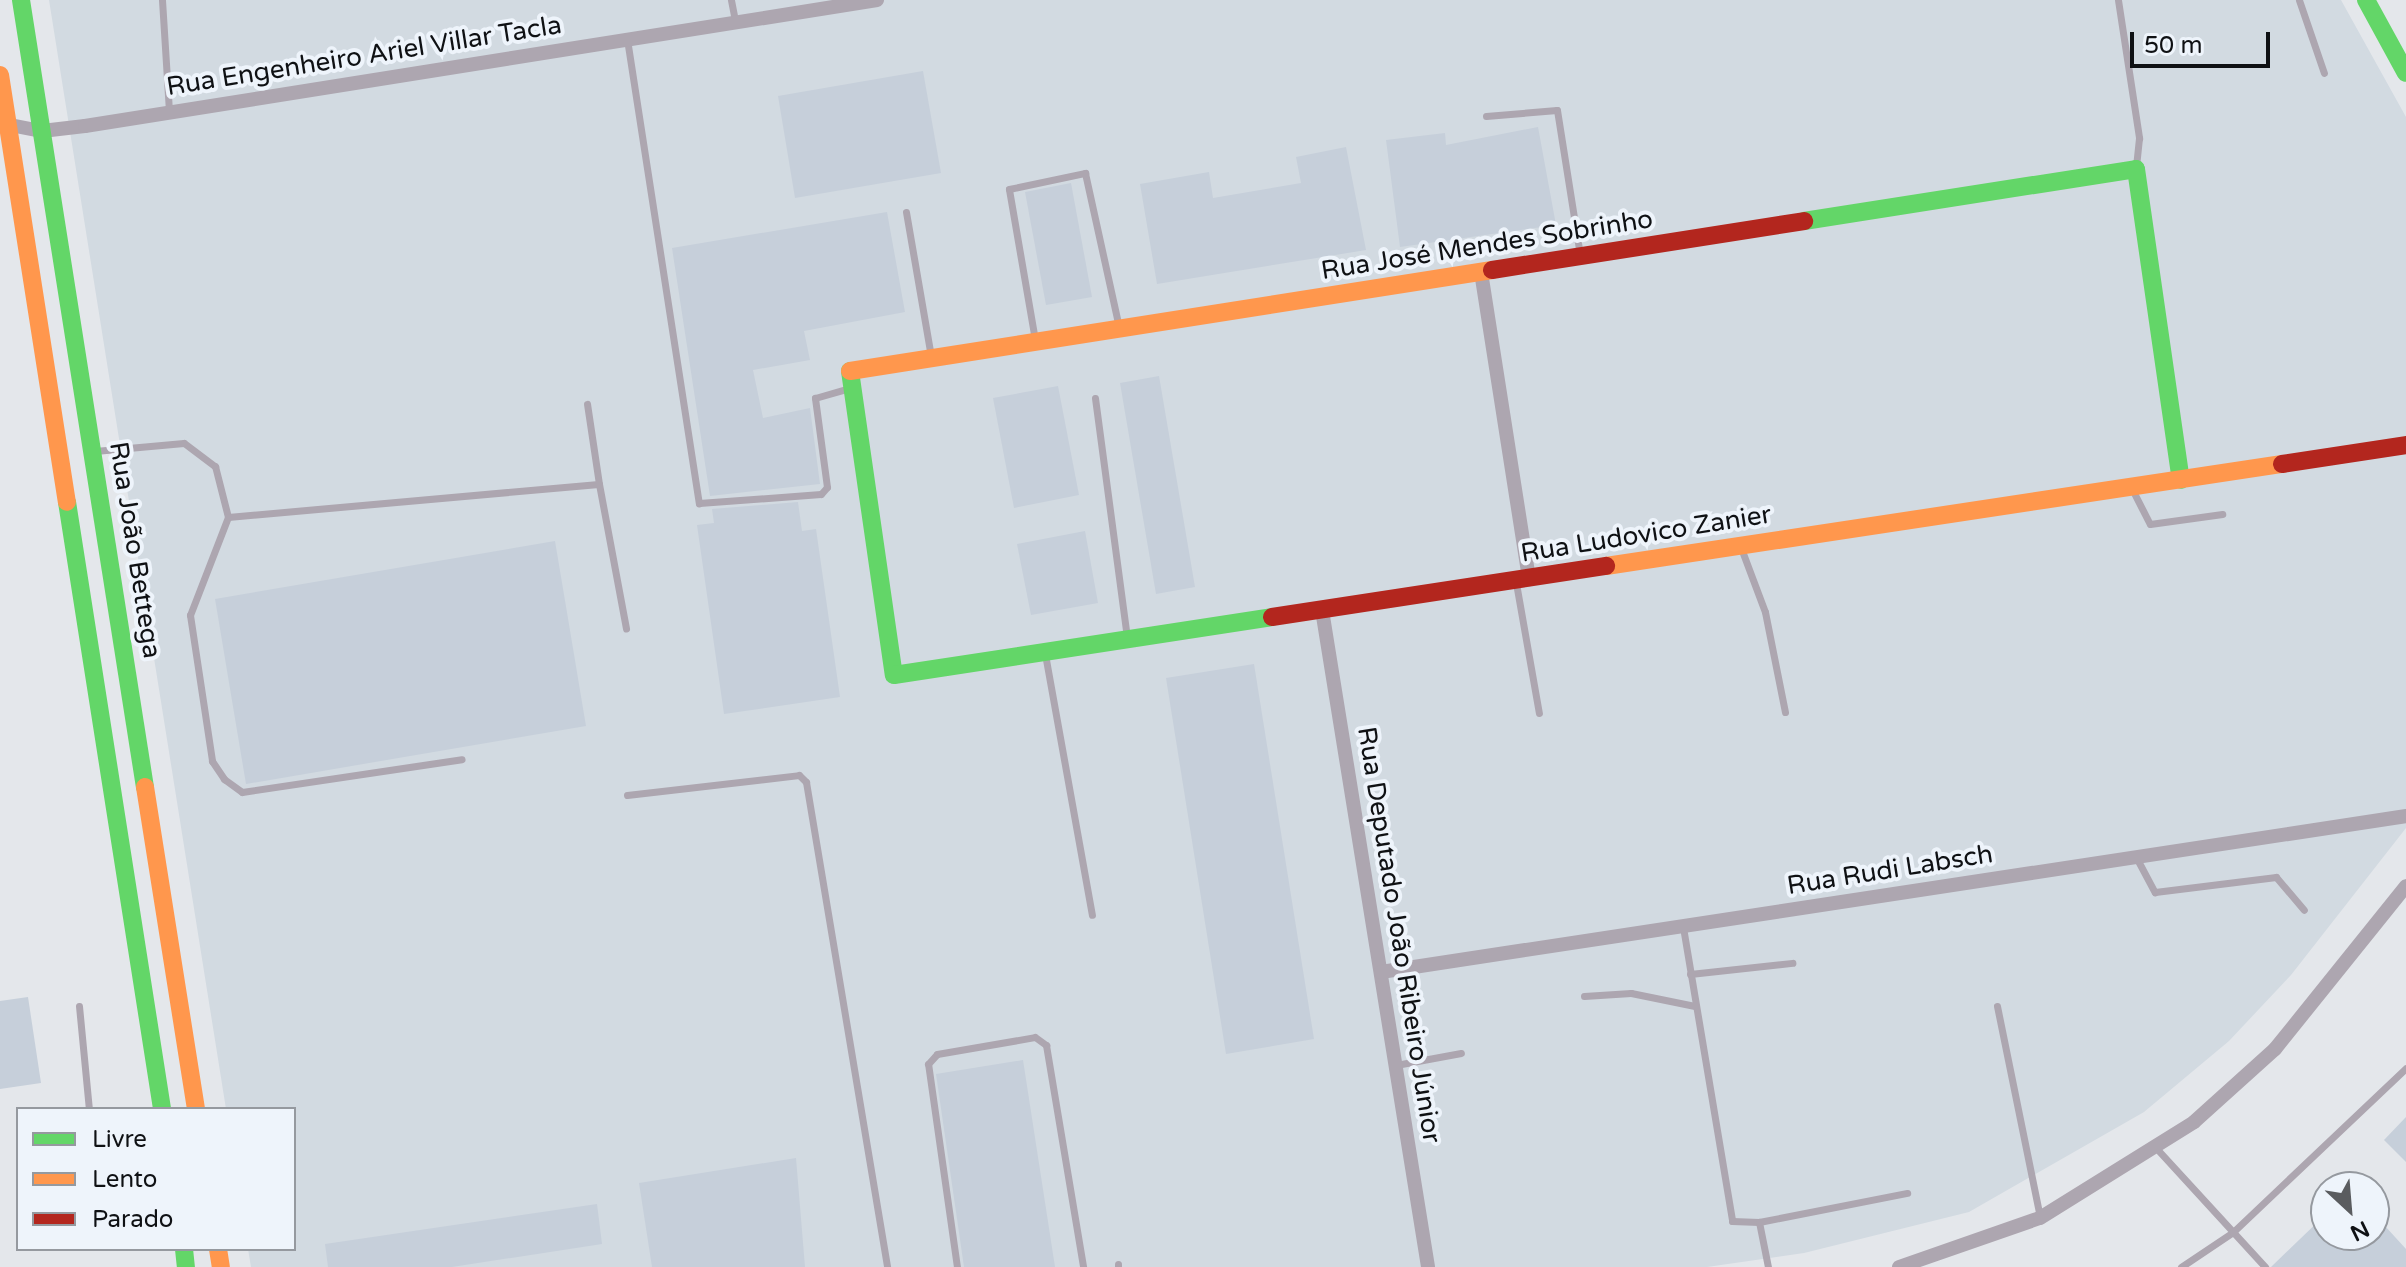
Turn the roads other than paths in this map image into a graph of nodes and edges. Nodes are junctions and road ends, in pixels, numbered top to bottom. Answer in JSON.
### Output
{"nodes":[{"id":1,"x":21,"y":0,"type":"edge"},
{"id":2,"x":162,"y":0,"type":"edge"},
{"id":3,"x":731,"y":0,"type":"edge"},
{"id":4,"x":877,"y":0,"type":"edge"},
{"id":5,"x":2118,"y":0,"type":"edge"},
{"id":6,"x":2299,"y":0,"type":"edge"},
{"id":7,"x":2366,"y":0,"type":"edge"},
{"id":8,"x":735,"y":22,"type":"junction"},
{"id":9,"x":627,"y":39,"type":"junction"},
{"id":10,"x":2405,"y":67,"type":"edge"},
{"id":11,"x":2324,"y":73,"type":"dead end"},
{"id":12,"x":0,"y":75,"type":"edge"},
{"id":13,"x":169,"y":111,"type":"junction"},
{"id":14,"x":1486,"y":116,"type":"dead end"},
{"id":15,"x":4,"y":124,"type":"edge"},
{"id":16,"x":42,"y":131,"type":"junction"},
{"id":17,"x":2136,"y":169,"type":"junction"},
{"id":18,"x":906,"y":212,"type":"dead end"},
{"id":19,"x":1581,"y":257,"type":"junction"},
{"id":20,"x":1481,"y":272,"type":"junction"},
{"id":21,"x":1119,"y":329,"type":"junction"},
{"id":22,"x":1035,"y":343,"type":"junction"},
{"id":23,"x":931,"y":359,"type":"junction"},
{"id":24,"x":847,"y":381,"type":"junction"},
{"id":25,"x":1095,"y":398,"type":"dead end"},
{"id":26,"x":587,"y":404,"type":"dead end"},
{"id":27,"x":2406,"y":445,"type":"edge"},
{"id":28,"x":93,"y":451,"type":"junction"},
{"id":29,"x":2181,"y":480,"type":"junction"},
{"id":30,"x":599,"y":484,"type":"junction"},
{"id":31,"x":2131,"y":487,"type":"junction"},
{"id":32,"x":2222,"y":514,"type":"dead end"},
{"id":33,"x":228,"y":517,"type":"junction"},
{"id":34,"x":1740,"y":546,"type":"junction"},
{"id":35,"x":1522,"y":580,"type":"junction"},
{"id":36,"x":1322,"y":610,"type":"junction"},
{"id":37,"x":626,"y":628,"type":"dead end"},
{"id":38,"x":1127,"y":639,"type":"junction"},
{"id":39,"x":1044,"y":652,"type":"junction"},
{"id":40,"x":1785,"y":712,"type":"dead end"},
{"id":41,"x":1539,"y":713,"type":"dead end"},
{"id":42,"x":462,"y":759,"type":"dead end"},
{"id":43,"x":627,"y":795,"type":"dead end"},
{"id":44,"x":2406,"y":816,"type":"edge"},
{"id":45,"x":153,"y":836,"type":"junction"},
{"id":46,"x":120,"y":842,"type":"junction"},
{"id":47,"x":2136,"y":857,"type":"junction"},
{"id":48,"x":160,"y":877,"type":"junction"},
{"id":49,"x":126,"y":884,"type":"junction"},
{"id":50,"x":2406,"y":886,"type":"edge"},
{"id":51,"x":2401,"y":903,"type":"edge"},
{"id":52,"x":2304,"y":910,"type":"dead end"},
{"id":53,"x":1092,"y":915,"type":"dead end"},
{"id":54,"x":1683,"y":926,"type":"junction"},
{"id":55,"x":1792,"y":963,"type":"dead end"},
{"id":56,"x":1381,"y":972,"type":"junction"},
{"id":57,"x":1690,"y":974,"type":"junction"},
{"id":58,"x":1584,"y":996,"type":"dead end"},
{"id":59,"x":79,"y":1006,"type":"dead end"},
{"id":60,"x":1695,"y":1006,"type":"junction"},
{"id":61,"x":1997,"y":1006,"type":"dead end"},
{"id":62,"x":1461,"y":1053,"type":"dead end"},
{"id":63,"x":1396,"y":1066,"type":"junction"},
{"id":64,"x":2406,"y":1068,"type":"edge"},
{"id":65,"x":89,"y":1107,"type":"edge"},
{"id":66,"x":162,"y":1107,"type":"edge"},
{"id":67,"x":196,"y":1107,"type":"edge"},
{"id":68,"x":2157,"y":1149,"type":"junction"},
{"id":69,"x":1907,"y":1193,"type":"dead end"},
{"id":70,"x":2040,"y":1218,"type":"junction"},
{"id":71,"x":1759,"y":1222,"type":"junction"},
{"id":72,"x":2233,"y":1232,"type":"junction"},
{"id":73,"x":887,"y":1267,"type":"edge"},
{"id":74,"x":957,"y":1267,"type":"edge"},
{"id":75,"x":1083,"y":1267,"type":"edge"},
{"id":76,"x":1428,"y":1267,"type":"edge"},
{"id":77,"x":1768,"y":1267,"type":"edge"},
{"id":78,"x":1899,"y":1267,"type":"edge"},
{"id":79,"x":2181,"y":1267,"type":"edge"},
{"id":80,"x":2265,"y":1267,"type":"edge"}],
"edges":[{"from":1,"to":16,"type":"street","name":"Rua João Bettega"},
{"from":2,"to":13,"type":"lane"},
{"from":3,"to":8,"type":"lane"},
{"from":4,"to":8,"type":"street","name":"Rua Engenheiro Ariel Villar Tacla"},
{"from":5,"to":17,"type":"lane"},
{"from":6,"to":11,"type":"lane"},
{"from":7,"to":10,"type":"street"},
{"from":8,"to":9,"type":"street","name":"Rua Engenheiro Ariel Villar Tacla"},
{"from":9,"to":13,"type":"street","name":"Rua Engenheiro Ariel Villar Tacla"},
{"from":9,"to":24,"type":"lane"},
{"from":12,"to":15,"type":"street"},
{"from":13,"to":16,"type":"street","name":"Rua Engenheiro Ariel Villar Tacla"},
{"from":14,"to":19,"type":"lane"},
{"from":15,"to":16,"type":"street","name":"Rua Engenheiro Ariel Villar Tacla"},
{"from":15,"to":46,"type":"street"},
{"from":16,"to":28,"type":"street","name":"Rua João Bettega"},
{"from":17,"to":19,"type":"street","name":"Rua José Mendes Sobrinho"},
{"from":17,"to":29,"type":"street"},
{"from":18,"to":23,"type":"lane"},
{"from":19,"to":20,"type":"street","name":"Rua José Mendes Sobrinho"},
{"from":20,"to":21,"type":"street","name":"Rua José Mendes Sobrinho"},
{"from":20,"to":35,"type":"street"},
{"from":21,"to":22,"type":"street","name":"Rua José Mendes Sobrinho"},
{"from":21,"to":22,"type":"lane"},
{"from":22,"to":23,"type":"street","name":"Rua José Mendes Sobrinho"},
{"from":23,"to":24,"type":"street","name":"Rua José Mendes Sobrinho"},
{"from":24,"to":39,"type":"street","name":"Rua Ludovico Zanier"},
{"from":25,"to":38,"type":"lane"},
{"from":26,"to":30,"type":"lane"},
{"from":27,"to":29,"type":"street","name":"Rua Ludovico Zanier"},
{"from":28,"to":33,"type":"lane"},
{"from":28,"to":45,"type":"street","name":"Rua João Bettega"},
{"from":29,"to":31,"type":"street","name":"Rua Ludovico Zanier"},
{"from":30,"to":33,"type":"lane"},
{"from":30,"to":37,"type":"lane"},
{"from":31,"to":32,"type":"lane"},
{"from":31,"to":34,"type":"street","name":"Rua Ludovico Zanier"},
{"from":33,"to":42,"type":"lane"},
{"from":34,"to":35,"type":"street","name":"Rua Ludovico Zanier"},
{"from":34,"to":40,"type":"lane"},
{"from":35,"to":36,"type":"street","name":"Rua Ludovico Zanier"},
{"from":35,"to":41,"type":"lane"},
{"from":36,"to":38,"type":"street","name":"Rua Ludovico Zanier"},
{"from":36,"to":56,"type":"street","name":"Rua Deputado João Ribeiro Júnior"},
{"from":38,"to":39,"type":"street","name":"Rua Ludovico Zanier"},
{"from":39,"to":53,"type":"lane"},
{"from":43,"to":73,"type":"lane"},
{"from":44,"to":47,"type":"street","name":"Rua Rudi Labsch"},
{"from":45,"to":46,"type":"street"},
{"from":45,"to":48,"type":"street","name":"Rua João Bettega"},
{"from":46,"to":49,"type":"street"},
{"from":47,"to":52,"type":"lane"},
{"from":47,"to":54,"type":"street","name":"Rua Rudi Labsch"},
{"from":48,"to":49,"type":"street"},
{"from":48,"to":67,"type":"street","name":"Rua João Bettega"},
{"from":49,"to":66,"type":"street"},
{"from":50,"to":51,"type":"street"},
{"from":51,"to":68,"type":"street"},
{"from":54,"to":56,"type":"street","name":"Rua Rudi Labsch"},
{"from":54,"to":57,"type":"lane"},
{"from":55,"to":57,"type":"lane"},
{"from":56,"to":63,"type":"street","name":"Rua Deputado João Ribeiro Júnior"},
{"from":57,"to":60,"type":"lane"},
{"from":58,"to":60,"type":"lane"},
{"from":59,"to":65,"type":"lane"},
{"from":60,"to":71,"type":"lane"},
{"from":61,"to":70,"type":"lane"},
{"from":62,"to":63,"type":"lane"},
{"from":63,"to":76,"type":"street","name":"Rua Deputado João Ribeiro Júnior"},
{"from":64,"to":72,"type":"lane"},
{"from":68,"to":70,"type":"street"},
{"from":68,"to":72,"type":"lane"},
{"from":69,"to":71,"type":"lane"},
{"from":70,"to":78,"type":"street"},
{"from":71,"to":77,"type":"lane"},
{"from":72,"to":79,"type":"lane"},
{"from":72,"to":80,"type":"lane"},
{"from":74,"to":75,"type":"lane"}]}
